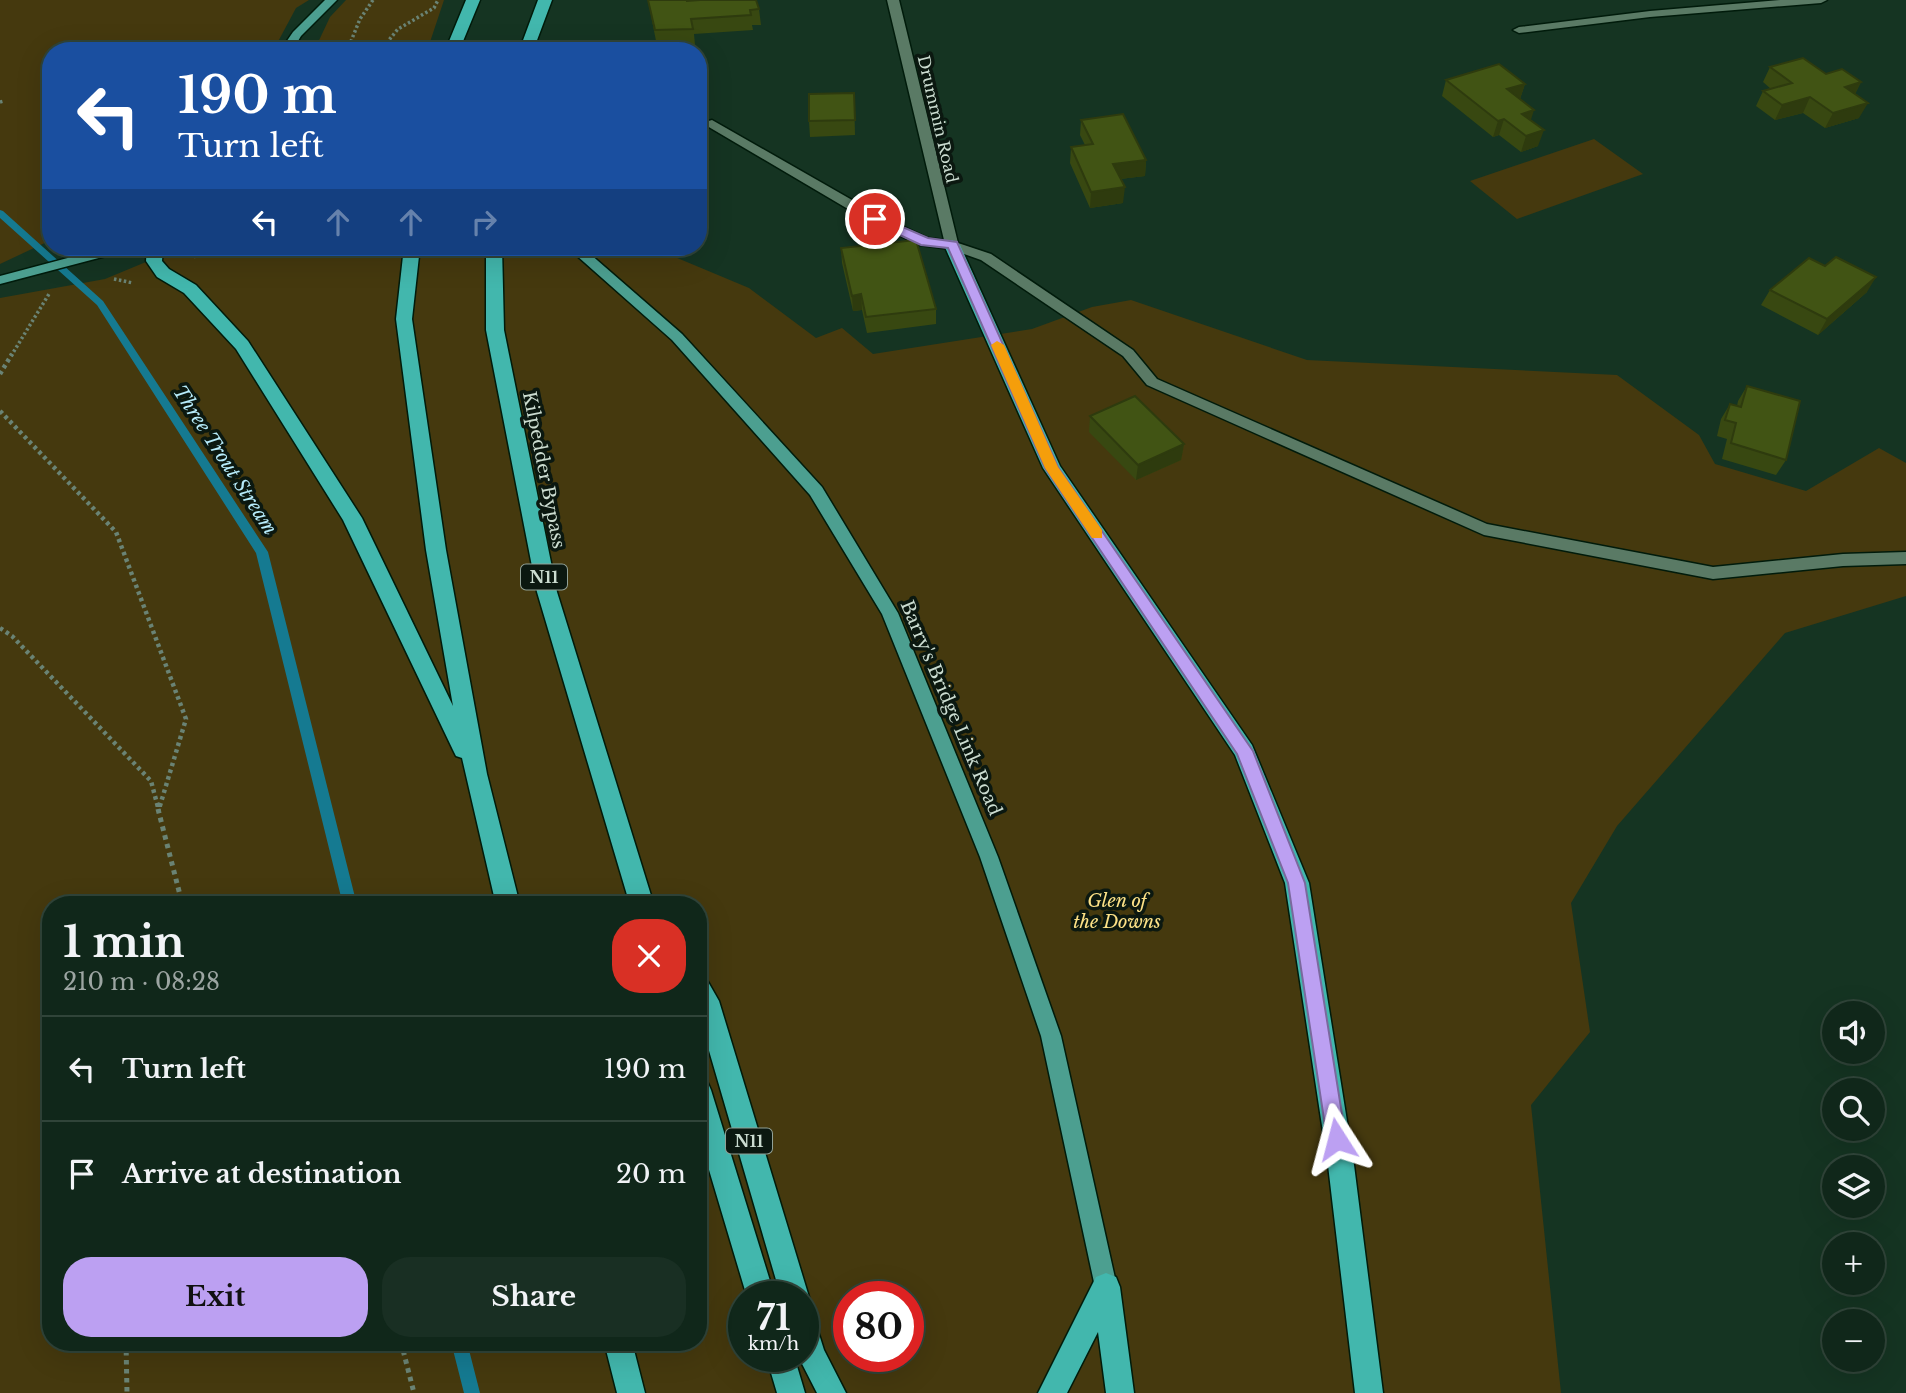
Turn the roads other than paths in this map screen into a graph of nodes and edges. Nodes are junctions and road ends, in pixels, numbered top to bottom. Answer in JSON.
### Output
{"nodes":[{"id":1,"x":331,"y":0,"type":"edge"},
{"id":2,"x":473,"y":0,"type":"edge"},
{"id":3,"x":545,"y":0,"type":"edge"},
{"id":4,"x":893,"y":0,"type":"edge"},
{"id":5,"x":1821,"y":0,"type":"edge"},
{"id":6,"x":1519,"y":30,"type":"dead end"},
{"id":7,"x":292,"y":42,"type":"edge"},
{"id":8,"x":456,"y":42,"type":"edge"},
{"id":9,"x":529,"y":42,"type":"edge"},
{"id":10,"x":708,"y":123,"type":"dead end"},
{"id":11,"x":952,"y":245,"type":"junction"},
{"id":12,"x":87,"y":256,"type":"edge"},
{"id":13,"x":154,"y":256,"type":"edge"},
{"id":14,"x":411,"y":256,"type":"edge"},
{"id":15,"x":494,"y":256,"type":"edge"},
{"id":16,"x":584,"y":256,"type":"edge"},
{"id":17,"x":0,"y":280,"type":"edge"},
{"id":18,"x":1906,"y":558,"type":"edge"},
{"id":19,"x":475,"y":774,"type":"junction"},
{"id":20,"x":506,"y":896,"type":"edge"},
{"id":21,"x":640,"y":896,"type":"edge"},
{"id":22,"x":707,"y":1001,"type":"edge"},
{"id":23,"x":707,"y":1120,"type":"edge"},
{"id":24,"x":756,"y":1281,"type":"edge"},
{"id":25,"x":790,"y":1281,"type":"edge"},
{"id":26,"x":1106,"y":1287,"type":"junction"},
{"id":27,"x":620,"y":1351,"type":"edge"},
{"id":28,"x":819,"y":1368,"type":"edge"},
{"id":29,"x":784,"y":1372,"type":"edge"},
{"id":30,"x":631,"y":1393,"type":"edge"},
{"id":31,"x":791,"y":1393,"type":"edge"},
{"id":32,"x":832,"y":1393,"type":"edge"},
{"id":33,"x":1052,"y":1393,"type":"edge"},
{"id":34,"x":1120,"y":1393,"type":"edge"},
{"id":35,"x":1369,"y":1393,"type":"edge"}],
"edges":[{"from":1,"to":7,"type":"main road"},
{"from":2,"to":8,"type":"highway"},
{"from":3,"to":9,"type":"highway"},
{"from":4,"to":11,"type":"street","name":"Drummin Road"},
{"from":5,"to":6,"type":"street"},
{"from":10,"to":11,"type":"street"},
{"from":11,"to":18,"type":"street"},
{"from":11,"to":35,"type":"highway"},
{"from":12,"to":17,"type":"main road"},
{"from":13,"to":19,"type":"highway"},
{"from":14,"to":19,"type":"highway"},
{"from":15,"to":21,"type":"highway","name":"Kilpedder Bypass","number":"N11"},
{"from":16,"to":26,"type":"main road","name":"Barry's Bridge Link Road"},
{"from":19,"to":20,"type":"highway"},
{"from":22,"to":25,"type":"highway","number":"N11"},
{"from":23,"to":24,"type":"highway","number":"N11"},
{"from":26,"to":33,"type":"highway"},
{"from":26,"to":34,"type":"highway"},
{"from":27,"to":30,"type":"highway"},
{"from":28,"to":32,"type":"highway"},
{"from":29,"to":31,"type":"highway"}]}
